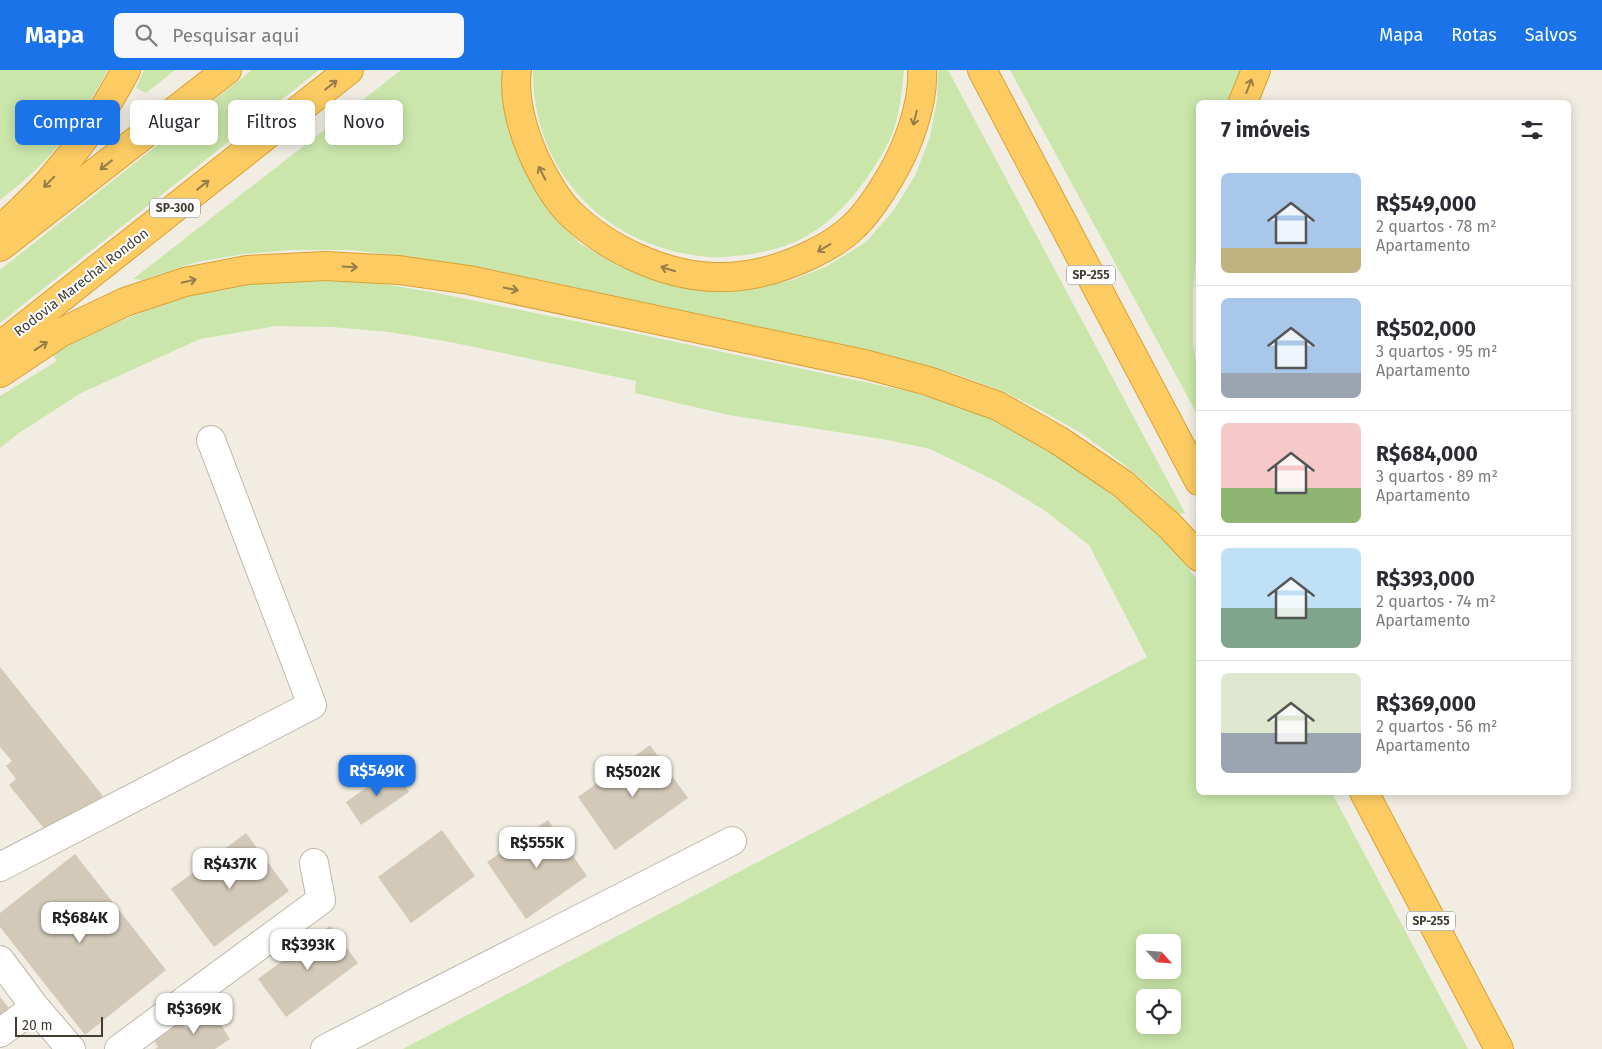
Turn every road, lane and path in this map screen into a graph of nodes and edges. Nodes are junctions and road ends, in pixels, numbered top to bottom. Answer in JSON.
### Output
{"nodes":[{"id":1,"x":126,"y":70,"type":"edge"},
{"id":2,"x":227,"y":70,"type":"edge"},
{"id":3,"x":350,"y":70,"type":"edge"},
{"id":4,"x":517,"y":70,"type":"edge"},
{"id":5,"x":922,"y":70,"type":"edge"},
{"id":6,"x":982,"y":70,"type":"edge"},
{"id":7,"x":1256,"y":70,"type":"edge"},
{"id":8,"x":1244,"y":100,"type":"edge"},
{"id":9,"x":0,"y":232,"type":"edge"},
{"id":10,"x":0,"y":247,"type":"edge"},
{"id":11,"x":0,"y":346,"type":"edge"},
{"id":12,"x":0,"y":373,"type":"edge"},
{"id":13,"x":211,"y":440,"type":"dead end"},
{"id":14,"x":1196,"y":475,"type":"edge"},
{"id":15,"x":1196,"y":554,"type":"edge"},
{"id":16,"x":1366,"y":795,"type":"edge"},
{"id":17,"x":732,"y":841,"type":"dead end"},
{"id":18,"x":314,"y":863,"type":"dead end"},
{"id":19,"x":0,"y":867,"type":"edge"},
{"id":20,"x":0,"y":960,"type":"edge"},
{"id":21,"x":35,"y":1007,"type":"junction"},
{"id":22,"x":0,"y":1033,"type":"edge"},
{"id":23,"x":71,"y":1049,"type":"edge"},
{"id":24,"x":119,"y":1049,"type":"edge"},
{"id":25,"x":325,"y":1049,"type":"edge"},
{"id":26,"x":1499,"y":1049,"type":"edge"}],
"edges":[{"from":1,"to":9,"type":"highway","one_way":true},
{"from":2,"to":10,"type":"highway","one_way":true},
{"from":11,"to":3,"type":"highway","name":"Rodovia Marechal Rondon","number":"SP-300","one_way":true},
{"from":5,"to":4,"type":"highway","one_way":true},
{"from":6,"to":14,"type":"highway","number":"SP-255"},
{"from":8,"to":7,"type":"highway","one_way":true},
{"from":12,"to":15,"type":"highway","one_way":true},
{"from":13,"to":19,"type":"lane"},
{"from":16,"to":26,"type":"highway","number":"SP-255"},
{"from":17,"to":25,"type":"lane"},
{"from":18,"to":24,"type":"lane"},
{"from":20,"to":21,"type":"lane"},
{"from":21,"to":22,"type":"lane"},
{"from":21,"to":23,"type":"lane"}]}
